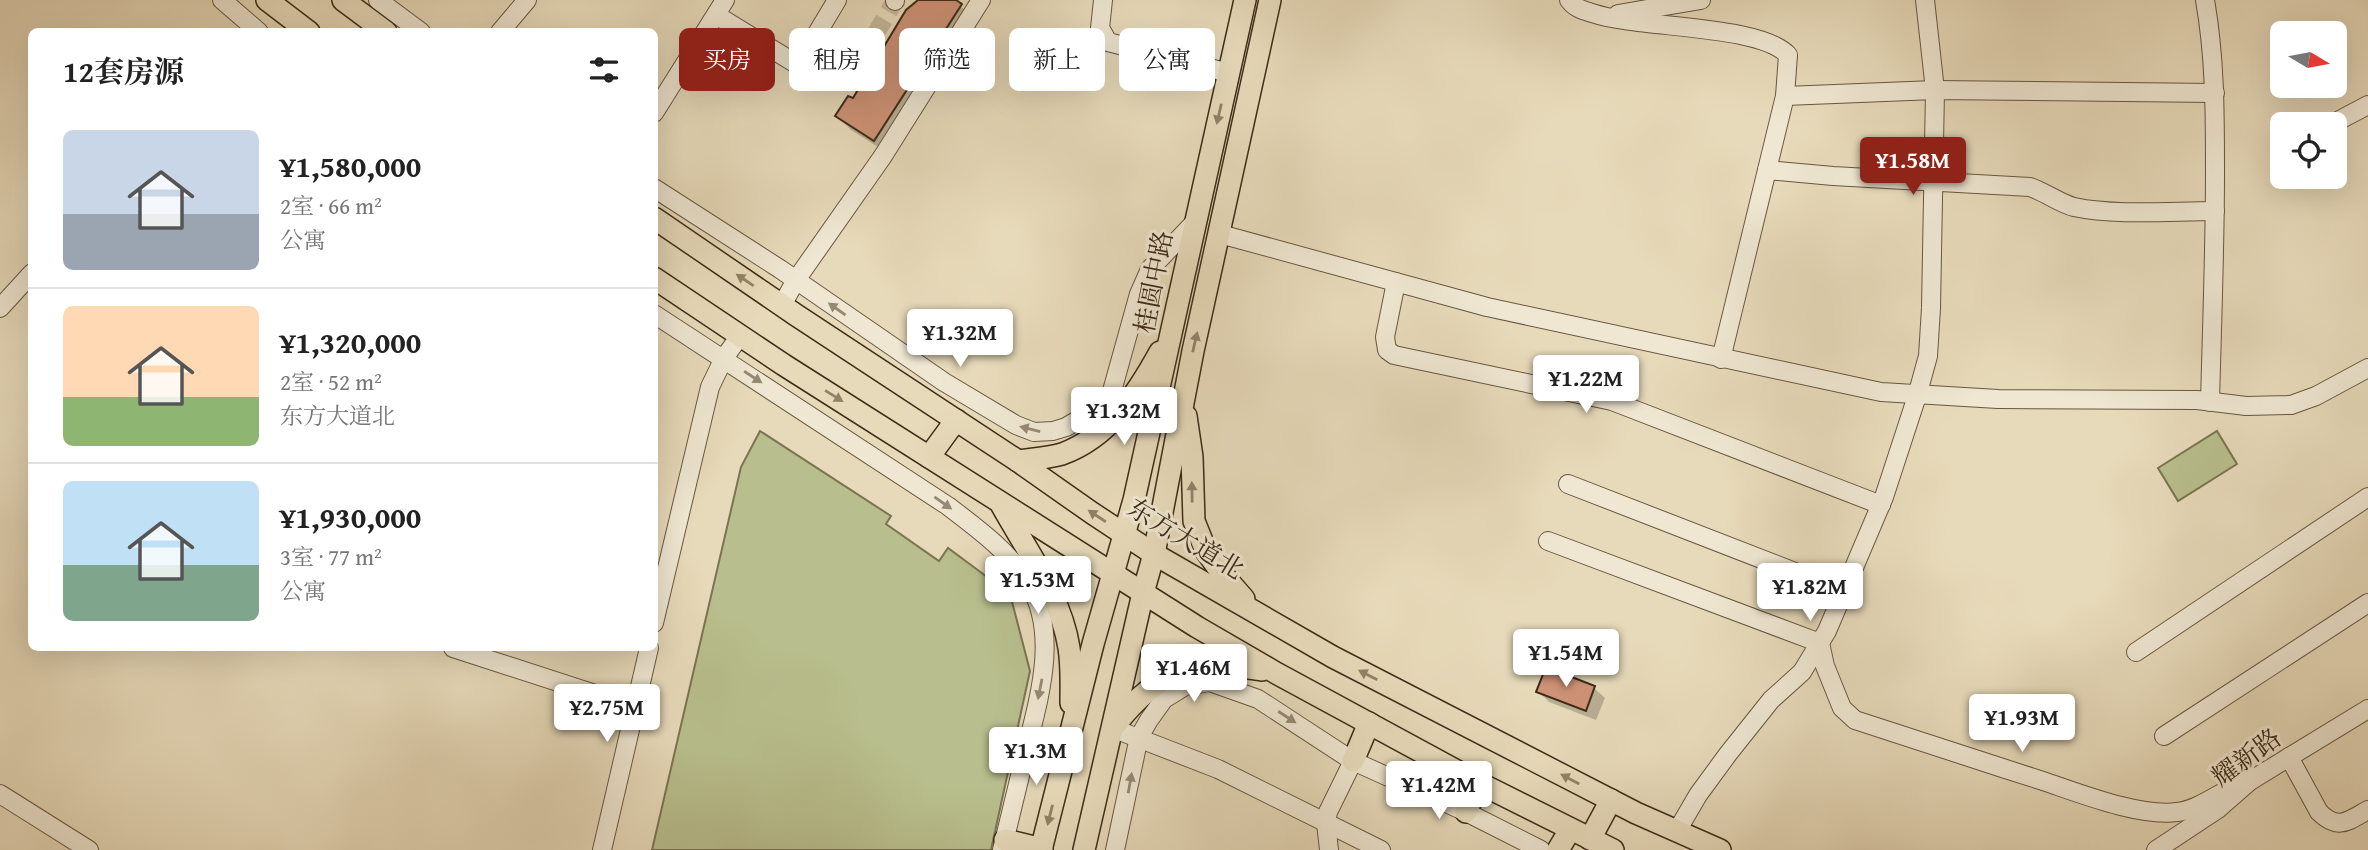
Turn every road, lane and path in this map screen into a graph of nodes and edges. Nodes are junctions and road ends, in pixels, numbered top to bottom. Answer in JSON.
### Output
{"nodes":[{"id":1,"x":222,"y":0,"type":"edge"},
{"id":2,"x":267,"y":0,"type":"edge"},
{"id":3,"x":343,"y":0,"type":"edge"},
{"id":4,"x":378,"y":0,"type":"edge"},
{"id":5,"x":527,"y":0,"type":"edge"},
{"id":6,"x":837,"y":0,"type":"edge"},
{"id":7,"x":981,"y":0,"type":"edge"},
{"id":8,"x":1103,"y":0,"type":"edge"},
{"id":9,"x":1245,"y":0,"type":"edge"},
{"id":10,"x":1270,"y":0,"type":"edge"},
{"id":11,"x":1569,"y":0,"type":"edge"},
{"id":12,"x":1701,"y":0,"type":"edge"},
{"id":13,"x":1925,"y":0,"type":"edge"},
{"id":14,"x":2205,"y":0,"type":"edge"},
{"id":15,"x":720,"y":7,"type":"edge"},
{"id":16,"x":1609,"y":19,"type":"junction"},
{"id":17,"x":249,"y":28,"type":"edge"},
{"id":18,"x":251,"y":28,"type":"edge"},
{"id":19,"x":304,"y":28,"type":"edge"},
{"id":20,"x":381,"y":28,"type":"edge"},
{"id":21,"x":416,"y":28,"type":"edge"},
{"id":22,"x":503,"y":28,"type":"edge"},
{"id":23,"x":820,"y":28,"type":"edge"},
{"id":24,"x":789,"y":59,"type":"edge"},
{"id":25,"x":1228,"y":73,"type":"junction"},
{"id":26,"x":1935,"y":90,"type":"junction"},
{"id":27,"x":2215,"y":93,"type":"junction"},
{"id":28,"x":1785,"y":96,"type":"junction"},
{"id":29,"x":2368,"y":104,"type":"edge"},
{"id":30,"x":658,"y":107,"type":"edge"},
{"id":31,"x":2347,"y":116,"type":"edge"},
{"id":32,"x":1767,"y":170,"type":"junction"},
{"id":33,"x":1933,"y":181,"type":"junction"},
{"id":34,"x":658,"y":191,"type":"edge"},
{"id":35,"x":2215,"y":211,"type":"junction"},
{"id":36,"x":658,"y":221,"type":"edge"},
{"id":37,"x":1194,"y":223,"type":"junction"},
{"id":38,"x":1220,"y":234,"type":"junction"},
{"id":39,"x":28,"y":277,"type":"edge"},
{"id":40,"x":796,"y":280,"type":"junction"},
{"id":41,"x":658,"y":281,"type":"edge"},
{"id":42,"x":1396,"y":282,"type":"junction"},
{"id":43,"x":782,"y":305,"type":"junction"},
{"id":44,"x":0,"y":308,"type":"edge"},
{"id":45,"x":658,"y":316,"type":"edge"},
{"id":46,"x":1173,"y":329,"type":"junction"},
{"id":47,"x":740,"y":336,"type":"junction"},
{"id":48,"x":724,"y":358,"type":"junction"},
{"id":49,"x":1721,"y":359,"type":"junction"},
{"id":50,"x":2368,"y":370,"type":"edge"},
{"id":51,"x":1917,"y":396,"type":"junction"},
{"id":52,"x":1183,"y":402,"type":"junction"},
{"id":53,"x":2210,"y":402,"type":"junction"},
{"id":54,"x":956,"y":420,"type":"junction"},
{"id":55,"x":929,"y":457,"type":"junction"},
{"id":56,"x":1018,"y":461,"type":"junction"},
{"id":57,"x":1568,"y":484,"type":"dead end"},
{"id":58,"x":2368,"y":497,"type":"edge"},
{"id":59,"x":999,"y":502,"type":"junction"},
{"id":60,"x":1881,"y":505,"type":"junction"},
{"id":61,"x":1125,"y":535,"type":"junction"},
{"id":62,"x":1548,"y":541,"type":"dead end"},
{"id":63,"x":1154,"y":554,"type":"junction"},
{"id":64,"x":1114,"y":575,"type":"junction"},
{"id":65,"x":1844,"y":591,"type":"junction"},
{"id":66,"x":1143,"y":593,"type":"junction"},
{"id":67,"x":2368,"y":603,"type":"edge"},
{"id":68,"x":658,"y":606,"type":"edge"},
{"id":69,"x":1257,"y":613,"type":"junction"},
{"id":70,"x":1820,"y":643,"type":"junction"},
{"id":71,"x":462,"y":651,"type":"edge"},
{"id":72,"x":648,"y":651,"type":"edge"},
{"id":73,"x":2136,"y":652,"type":"dead end"},
{"id":74,"x":1276,"y":673,"type":"junction"},
{"id":75,"x":635,"y":707,"type":"junction"},
{"id":76,"x":2368,"y":709,"type":"edge"},
{"id":77,"x":1369,"y":723,"type":"junction"},
{"id":78,"x":1112,"y":728,"type":"junction"},
{"id":79,"x":1071,"y":733,"type":"junction"},
{"id":80,"x":2164,"y":736,"type":"dead end"},
{"id":81,"x":1139,"y":737,"type":"junction"},
{"id":82,"x":2289,"y":757,"type":"junction"},
{"id":83,"x":1353,"y":761,"type":"junction"},
{"id":84,"x":2250,"y":781,"type":"junction"},
{"id":85,"x":1479,"y":783,"type":"junction"},
{"id":86,"x":0,"y":794,"type":"edge"},
{"id":87,"x":1611,"y":800,"type":"junction"},
{"id":88,"x":2368,"y":810,"type":"edge"},
{"id":89,"x":1466,"y":812,"type":"junction"},
{"id":90,"x":1326,"y":823,"type":"junction"},
{"id":91,"x":1570,"y":830,"type":"junction"},
{"id":92,"x":1677,"y":831,"type":"junction"},
{"id":93,"x":1590,"y":839,"type":"junction"},
{"id":94,"x":1003,"y":845,"type":"edge"},
{"id":95,"x":1042,"y":849,"type":"edge"},
{"id":96,"x":89,"y":850,"type":"edge"},
{"id":97,"x":603,"y":850,"type":"edge"},
{"id":98,"x":1084,"y":850,"type":"edge"},
{"id":99,"x":1115,"y":850,"type":"edge"},
{"id":100,"x":1329,"y":850,"type":"edge"},
{"id":101,"x":1381,"y":850,"type":"edge"},
{"id":102,"x":1541,"y":850,"type":"edge"},
{"id":103,"x":1558,"y":850,"type":"edge"},
{"id":104,"x":1613,"y":850,"type":"edge"},
{"id":105,"x":1720,"y":850,"type":"edge"},
{"id":106,"x":2156,"y":850,"type":"edge"}],
"edges":[{"from":1,"to":17,"type":"street"},
{"from":2,"to":18,"type":"street"},
{"from":2,"to":19,"type":"main road"},
{"from":3,"to":20,"type":"main road"},
{"from":4,"to":21,"type":"street"},
{"from":5,"to":22,"type":"street"},
{"from":6,"to":23,"type":"street"},
{"from":7,"to":40,"type":"street"},
{"from":8,"to":25,"type":"street"},
{"from":9,"to":25,"type":"main road","name":"桂圆中路"},
{"from":10,"to":38,"type":"main road","name":"桂圆中路"},
{"from":11,"to":16,"type":"street"},
{"from":12,"to":16,"type":"street"},
{"from":13,"to":26,"type":"street"},
{"from":14,"to":27,"type":"street"},
{"from":15,"to":24,"type":"street"},
{"from":15,"to":30,"type":"street"},
{"from":16,"to":28,"type":"street"},
{"from":25,"to":37,"type":"main road","name":"桂圆中路","one_way":true},
{"from":26,"to":27,"type":"street"},
{"from":26,"to":28,"type":"street"},
{"from":26,"to":33,"type":"street"},
{"from":27,"to":35,"type":"street"},
{"from":28,"to":32,"type":"street"},
{"from":29,"to":31,"type":"street"},
{"from":32,"to":33,"type":"street"},
{"from":32,"to":49,"type":"street"},
{"from":33,"to":35,"type":"street"},
{"from":33,"to":51,"type":"street"},
{"from":34,"to":40,"type":"street"},
{"from":35,"to":53,"type":"street"},
{"from":43,"to":36,"type":"main road","name":"东方大道北","one_way":true},
{"from":37,"to":40,"type":"street","one_way":true},
{"from":37,"to":46,"type":"main road","name":"桂圆中路"},
{"from":38,"to":42,"type":"street"},
{"from":52,"to":38,"type":"main road","name":"桂圆中路","one_way":true},
{"from":39,"to":44,"type":"street"},
{"from":40,"to":43,"type":"street"},
{"from":41,"to":47,"type":"main road"},
{"from":42,"to":49,"type":"street"},
{"from":42,"to":60,"type":"street"},
{"from":43,"to":54,"type":"main road","name":"东方大道北"},
{"from":45,"to":48,"type":"street"},
{"from":46,"to":56,"type":"main road"},
{"from":46,"to":61,"type":"main road","name":"桂圆中路"},
{"from":47,"to":48,"type":"street"},
{"from":47,"to":55,"type":"main road","one_way":true},
{"from":48,"to":68,"type":"street"},
{"from":48,"to":94,"type":"street","one_way":true},
{"from":49,"to":51,"type":"street"},
{"from":50,"to":53,"type":"street"},
{"from":51,"to":53,"type":"street"},
{"from":51,"to":60,"type":"street"},
{"from":52,"to":63,"type":"main road","name":"桂圆中路"},
{"from":69,"to":52,"type":"main road","one_way":true},
{"from":54,"to":55,"type":"main road"},
{"from":54,"to":56,"type":"main road","name":"东方大道北"},
{"from":55,"to":59,"type":"main road"},
{"from":61,"to":56,"type":"main road","name":"东方大道北","one_way":true},
{"from":57,"to":65,"type":"street"},
{"from":58,"to":73,"type":"street"},
{"from":59,"to":64,"type":"main road"},
{"from":59,"to":79,"type":"main road"},
{"from":60,"to":65,"type":"street"},
{"from":61,"to":63,"type":"main road","name":"东方大道北"},
{"from":61,"to":64,"type":"main road","name":"桂圆中路"},
{"from":62,"to":70,"type":"street"},
{"from":63,"to":66,"type":"main road","name":"桂圆中路"},
{"from":63,"to":69,"type":"main road","name":"东方大道北"},
{"from":64,"to":66,"type":"main road"},
{"from":64,"to":79,"type":"main road","name":"桂圆中路"},
{"from":65,"to":70,"type":"street"},
{"from":66,"to":74,"type":"main road"},
{"from":66,"to":78,"type":"main road","name":"桂圆中路"},
{"from":67,"to":80,"type":"street"},
{"from":87,"to":69,"type":"main road","name":"东方大道北","one_way":true},
{"from":70,"to":84,"type":"street"},
{"from":70,"to":92,"type":"street"},
{"from":71,"to":75,"type":"street"},
{"from":72,"to":75,"type":"street"},
{"from":74,"to":77,"type":"main road"},
{"from":74,"to":78,"type":"main road"},
{"from":75,"to":97,"type":"street"},
{"from":76,"to":82,"type":"street","name":"耀新路"},
{"from":77,"to":83,"type":"main road"},
{"from":77,"to":85,"type":"main road"},
{"from":78,"to":81,"type":"street"},
{"from":78,"to":98,"type":"main road","name":"桂圆中路"},
{"from":79,"to":95,"type":"main road","name":"桂圆中路","one_way":true},
{"from":81,"to":83,"type":"street","one_way":true},
{"from":81,"to":90,"type":"street"},
{"from":99,"to":81,"type":"street","one_way":true},
{"from":82,"to":84,"type":"street","name":"耀新路"},
{"from":82,"to":88,"type":"street"},
{"from":83,"to":89,"type":"street"},
{"from":83,"to":90,"type":"street"},
{"from":84,"to":106,"type":"street","name":"耀新路"},
{"from":85,"to":89,"type":"main road"},
{"from":85,"to":91,"type":"main road"},
{"from":86,"to":96,"type":"street"},
{"from":87,"to":92,"type":"main road","name":"东方大道北"},
{"from":87,"to":93,"type":"main road"},
{"from":89,"to":102,"type":"street"},
{"from":90,"to":100,"type":"street"},
{"from":90,"to":101,"type":"street"},
{"from":91,"to":93,"type":"main road"},
{"from":91,"to":103,"type":"main road"},
{"from":92,"to":105,"type":"main road","name":"东方大道北"},
{"from":93,"to":104,"type":"main road"},
{"from":94,"to":95,"type":"main road"}]}
